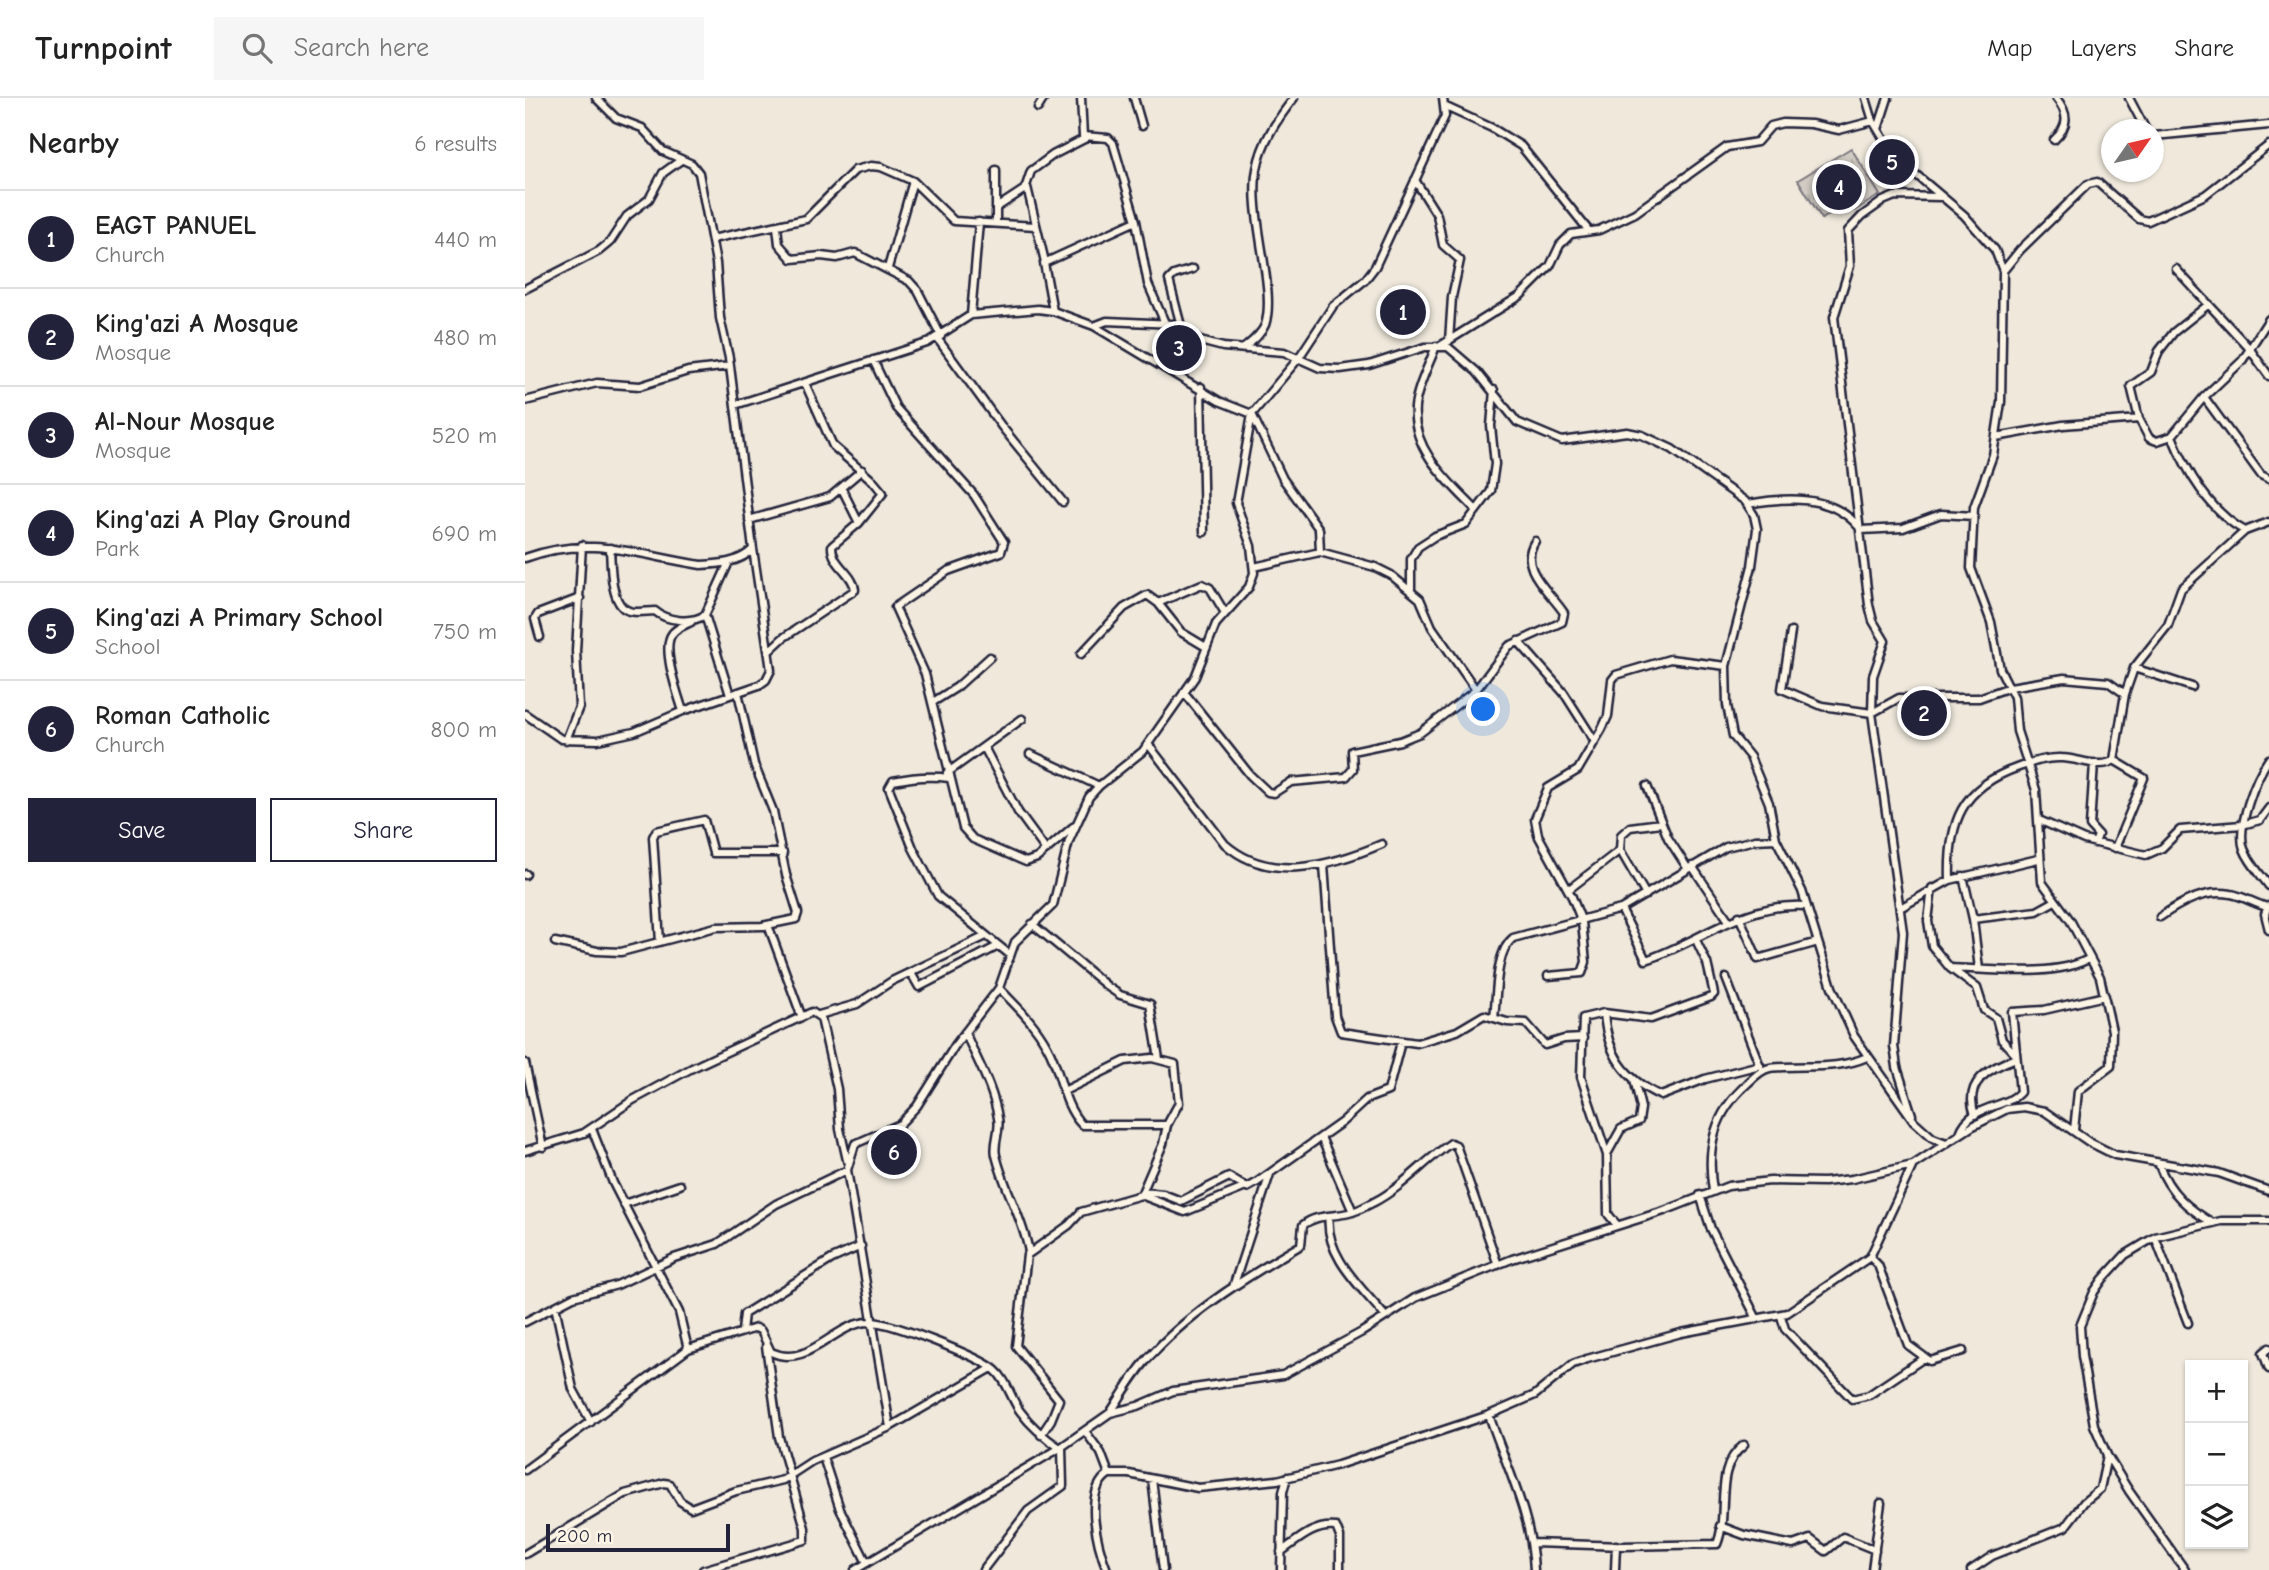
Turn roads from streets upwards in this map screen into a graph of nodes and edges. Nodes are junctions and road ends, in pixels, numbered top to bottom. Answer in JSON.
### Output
{"nodes":[{"id":1,"x":596,"y":98,"type":"edge"},
{"id":2,"x":1044,"y":98,"type":"edge"},
{"id":3,"x":1081,"y":98,"type":"edge"},
{"id":4,"x":1135,"y":98,"type":"edge"},
{"id":5,"x":1294,"y":98,"type":"edge"},
{"id":6,"x":1443,"y":98,"type":"edge"},
{"id":7,"x":1866,"y":98,"type":"edge"},
{"id":8,"x":1888,"y":98,"type":"edge"},
{"id":9,"x":2056,"y":98,"type":"edge"},
{"id":10,"x":2129,"y":98,"type":"edge"},
{"id":11,"x":1446,"y":107,"type":"junction"},
{"id":12,"x":1038,"y":108,"type":"dead end"},
{"id":13,"x":2140,"y":119,"type":"edge"},
{"id":14,"x":1873,"y":121,"type":"junction"},
{"id":15,"x":2269,"y":125,"type":"edge"},
{"id":16,"x":1142,"y":126,"type":"dead end"},
{"id":17,"x":1878,"y":130,"type":"junction"},
{"id":18,"x":2164,"y":134,"type":"edge"},
{"id":19,"x":1086,"y":138,"type":"junction"},
{"id":20,"x":2054,"y":140,"type":"dead end"},
{"id":21,"x":2269,"y":145,"type":"edge"},
{"id":22,"x":681,"y":160,"type":"junction"},
{"id":23,"x":996,"y":170,"type":"dead end"},
{"id":24,"x":1415,"y":180,"type":"junction"},
{"id":25,"x":913,"y":181,"type":"junction"},
{"id":26,"x":1027,"y":187,"type":"junction"},
{"id":27,"x":1943,"y":197,"type":"junction"},
{"id":28,"x":996,"y":208,"type":"junction"},
{"id":29,"x":1136,"y":221,"type":"junction"},
{"id":30,"x":979,"y":222,"type":"junction"},
{"id":31,"x":996,"y":222,"type":"junction"},
{"id":32,"x":1035,"y":226,"type":"junction"},
{"id":33,"x":777,"y":227,"type":"junction"},
{"id":34,"x":1589,"y":231,"type":"junction"},
{"id":35,"x":712,"y":239,"type":"junction"},
{"id":36,"x":1045,"y":262,"type":"junction"},
{"id":37,"x":888,"y":268,"type":"junction"},
{"id":38,"x":1193,"y":268,"type":"dead end"},
{"id":39,"x":2176,"y":269,"type":"dead end"},
{"id":40,"x":2003,"y":271,"type":"junction"},
{"id":41,"x":525,"y":289,"type":"edge"},
{"id":42,"x":2209,"y":304,"type":"junction"},
{"id":43,"x":1053,"y":311,"type":"junction"},
{"id":44,"x":971,"y":315,"type":"junction"},
{"id":45,"x":2269,"y":319,"type":"edge"},
{"id":46,"x":1165,"y":323,"type":"junction"},
{"id":47,"x":1094,"y":326,"type":"junction"},
{"id":48,"x":1181,"y":326,"type":"junction"},
{"id":49,"x":939,"y":337,"type":"junction"},
{"id":50,"x":1448,"y":341,"type":"junction"},
{"id":51,"x":1438,"y":346,"type":"junction"},
{"id":52,"x":2249,"y":348,"type":"junction"},
{"id":53,"x":1243,"y":349,"type":"junction"},
{"id":54,"x":1298,"y":359,"type":"junction"},
{"id":55,"x":873,"y":360,"type":"junction"},
{"id":56,"x":730,"y":366,"type":"junction"},
{"id":57,"x":2269,"y":376,"type":"edge"},
{"id":58,"x":805,"y":383,"type":"junction"},
{"id":59,"x":1201,"y":387,"type":"junction"},
{"id":60,"x":1494,"y":390,"type":"junction"},
{"id":61,"x":2204,"y":397,"type":"junction"},
{"id":62,"x":525,"y":401,"type":"edge"},
{"id":63,"x":735,"y":405,"type":"junction"},
{"id":64,"x":1252,"y":414,"type":"junction"},
{"id":65,"x":2139,"y":419,"type":"junction"},
{"id":66,"x":2172,"y":436,"type":"junction"},
{"id":67,"x":1996,"y":437,"type":"junction"},
{"id":68,"x":862,"y":470,"type":"junction"},
{"id":69,"x":2269,"y":479,"type":"edge"},
{"id":70,"x":842,"y":489,"type":"junction"},
{"id":71,"x":1063,"y":502,"type":"dead end"},
{"id":72,"x":1748,"y":504,"type":"junction"},
{"id":73,"x":1476,"y":510,"type":"junction"},
{"id":74,"x":1974,"y":516,"type":"junction"},
{"id":75,"x":749,"y":520,"type":"junction"},
{"id":76,"x":2269,"y":522,"type":"edge"},
{"id":77,"x":859,"y":523,"type":"junction"},
{"id":78,"x":1861,"y":530,"type":"junction"},
{"id":79,"x":2245,"y":531,"type":"junction"},
{"id":80,"x":1204,"y":532,"type":"dead end"},
{"id":81,"x":1535,"y":541,"type":"dead end"},
{"id":82,"x":582,"y":545,"type":"junction"},
{"id":83,"x":610,"y":548,"type":"junction"},
{"id":84,"x":753,"y":549,"type":"junction"},
{"id":85,"x":1320,"y":552,"type":"junction"},
{"id":86,"x":525,"y":558,"type":"edge"},
{"id":87,"x":729,"y":562,"type":"junction"},
{"id":88,"x":1254,"y":566,"type":"junction"},
{"id":89,"x":1411,"y":589,"type":"junction"},
{"id":90,"x":580,"y":598,"type":"junction"},
{"id":91,"x":1158,"y":603,"type":"junction"},
{"id":92,"x":1224,"y":613,"type":"junction"},
{"id":93,"x":705,"y":615,"type":"junction"},
{"id":94,"x":691,"y":622,"type":"junction"},
{"id":95,"x":1791,"y":632,"type":"dead end"},
{"id":96,"x":540,"y":637,"type":"dead end"},
{"id":97,"x":1518,"y":641,"type":"junction"},
{"id":98,"x":1206,"y":647,"type":"junction"},
{"id":99,"x":770,"y":650,"type":"junction"},
{"id":100,"x":1081,"y":654,"type":"dead end"},
{"id":101,"x":990,"y":656,"type":"dead end"},
{"id":102,"x":1725,"y":666,"type":"junction"},
{"id":103,"x":2134,"y":668,"type":"junction"},
{"id":104,"x":2010,"y":687,"type":"junction"},
{"id":105,"x":2192,"y":687,"type":"dead end"},
{"id":106,"x":1476,"y":690,"type":"junction"},
{"id":107,"x":1184,"y":692,"type":"junction"},
{"id":108,"x":734,"y":693,"type":"junction"},
{"id":109,"x":2125,"y":694,"type":"junction"},
{"id":110,"x":933,"y":702,"type":"junction"},
{"id":111,"x":683,"y":711,"type":"junction"},
{"id":112,"x":1872,"y":713,"type":"junction"},
{"id":113,"x":525,"y":714,"type":"edge"},
{"id":114,"x":1022,"y":719,"type":"dead end"},
{"id":115,"x":566,"y":740,"type":"junction"},
{"id":116,"x":1594,"y":740,"type":"junction"},
{"id":117,"x":1148,"y":744,"type":"junction"},
{"id":118,"x":984,"y":747,"type":"junction"},
{"id":119,"x":1030,"y":754,"type":"dead end"},
{"id":120,"x":2269,"y":759,"type":"edge"},
{"id":121,"x":2114,"y":760,"type":"junction"},
{"id":122,"x":2094,"y":763,"type":"junction"},
{"id":123,"x":2027,"y":764,"type":"junction"},
{"id":124,"x":948,"y":776,"type":"junction"},
{"id":125,"x":1099,"y":786,"type":"junction"},
{"id":126,"x":1647,"y":786,"type":"dead end"},
{"id":127,"x":2269,"y":808,"type":"edge"},
{"id":128,"x":2039,"y":820,"type":"junction"},
{"id":129,"x":1661,"y":823,"type":"junction"},
{"id":130,"x":2242,"y":825,"type":"junction"},
{"id":131,"x":1075,"y":826,"type":"junction"},
{"id":132,"x":1776,"y":839,"type":"junction"},
{"id":133,"x":2095,"y":843,"type":"junction"},
{"id":134,"x":1383,"y":845,"type":"dead end"},
{"id":135,"x":2115,"y":848,"type":"junction"},
{"id":136,"x":1045,"y":849,"type":"junction"},
{"id":137,"x":1620,"y":850,"type":"junction"},
{"id":138,"x":783,"y":853,"type":"junction"},
{"id":139,"x":2038,"y":859,"type":"junction"},
{"id":140,"x":1324,"y":865,"type":"junction"},
{"id":141,"x":1690,"y":867,"type":"junction"},
{"id":142,"x":1963,"y":876,"type":"junction"},
{"id":143,"x":1950,"y":880,"type":"junction"},
{"id":144,"x":2269,"y":886,"type":"edge"},
{"id":145,"x":1932,"y":888,"type":"junction"},
{"id":146,"x":1568,"y":890,"type":"junction"},
{"id":147,"x":1646,"y":895,"type":"junction"},
{"id":148,"x":2055,"y":901,"type":"junction"},
{"id":149,"x":1806,"y":906,"type":"junction"},
{"id":150,"x":2268,"y":906,"type":"edge"},
{"id":151,"x":1900,"y":908,"type":"junction"},
{"id":152,"x":1621,"y":909,"type":"junction"},
{"id":153,"x":1739,"y":916,"type":"junction"},
{"id":154,"x":2160,"y":918,"type":"dead end"},
{"id":155,"x":1973,"y":919,"type":"junction"},
{"id":156,"x":1728,"y":921,"type":"junction"},
{"id":157,"x":1582,"y":922,"type":"junction"},
{"id":158,"x":768,"y":925,"type":"junction"},
{"id":159,"x":1031,"y":925,"type":"junction"},
{"id":160,"x":2269,"y":930,"type":"edge"},
{"id":161,"x":986,"y":936,"type":"junction"},
{"id":162,"x":1696,"y":940,"type":"junction"},
{"id":163,"x":555,"y":942,"type":"dead end"},
{"id":164,"x":660,"y":942,"type":"junction"},
{"id":165,"x":1818,"y":942,"type":"junction"},
{"id":166,"x":998,"y":946,"type":"junction"},
{"id":167,"x":1009,"y":954,"type":"junction"},
{"id":168,"x":2090,"y":958,"type":"junction"},
{"id":169,"x":1950,"y":968,"type":"junction"},
{"id":170,"x":1979,"y":969,"type":"junction"},
{"id":171,"x":911,"y":973,"type":"junction"},
{"id":172,"x":1548,"y":976,"type":"dead end"},
{"id":173,"x":1726,"y":978,"type":"dead end"},
{"id":174,"x":999,"y":988,"type":"junction"},
{"id":175,"x":2105,"y":996,"type":"junction"},
{"id":176,"x":1604,"y":1013,"type":"junction"},
{"id":177,"x":801,"y":1015,"type":"junction"},
{"id":178,"x":819,"y":1015,"type":"junction"},
{"id":179,"x":1494,"y":1018,"type":"junction"},
{"id":180,"x":965,"y":1032,"type":"junction"},
{"id":181,"x":1583,"y":1038,"type":"junction"},
{"id":182,"x":1401,"y":1042,"type":"junction"},
{"id":183,"x":2016,"y":1056,"type":"junction"},
{"id":184,"x":1867,"y":1057,"type":"junction"},
{"id":185,"x":1159,"y":1059,"type":"junction"},
{"id":186,"x":525,"y":1063,"type":"edge"},
{"id":187,"x":1761,"y":1068,"type":"junction"},
{"id":188,"x":1635,"y":1079,"type":"junction"},
{"id":189,"x":1064,"y":1091,"type":"junction"},
{"id":190,"x":1975,"y":1115,"type":"junction"},
{"id":191,"x":1914,"y":1121,"type":"junction"},
{"id":192,"x":1167,"y":1125,"type":"junction"},
{"id":193,"x":592,"y":1129,"type":"junction"},
{"id":194,"x":2074,"y":1130,"type":"junction"},
{"id":195,"x":1959,"y":1135,"type":"junction"},
{"id":196,"x":1321,"y":1137,"type":"junction"},
{"id":197,"x":1946,"y":1143,"type":"junction"},
{"id":198,"x":543,"y":1147,"type":"junction"},
{"id":199,"x":525,"y":1151,"type":"edge"},
{"id":200,"x":1607,"y":1154,"type":"junction"},
{"id":201,"x":847,"y":1160,"type":"junction"},
{"id":202,"x":1913,"y":1165,"type":"junction"},
{"id":203,"x":2159,"y":1165,"type":"junction"},
{"id":204,"x":847,"y":1170,"type":"junction"},
{"id":205,"x":1270,"y":1174,"type":"junction"},
{"id":206,"x":680,"y":1185,"type":"dead end"},
{"id":207,"x":1246,"y":1187,"type":"junction"},
{"id":208,"x":1713,"y":1191,"type":"junction"},
{"id":209,"x":2269,"y":1191,"type":"edge"},
{"id":210,"x":1142,"y":1194,"type":"junction"},
{"id":211,"x":1700,"y":1195,"type":"junction"},
{"id":212,"x":624,"y":1204,"type":"junction"},
{"id":213,"x":1353,"y":1212,"type":"junction"},
{"id":214,"x":1329,"y":1216,"type":"junction"},
{"id":215,"x":2269,"y":1221,"type":"edge"},
{"id":216,"x":2213,"y":1223,"type":"junction"},
{"id":217,"x":1617,"y":1225,"type":"junction"},
{"id":218,"x":2155,"y":1237,"type":"junction"},
{"id":219,"x":861,"y":1246,"type":"junction"},
{"id":220,"x":1029,"y":1252,"type":"junction"},
{"id":221,"x":1870,"y":1257,"type":"junction"},
{"id":222,"x":1498,"y":1265,"type":"junction"},
{"id":223,"x":656,"y":1267,"type":"junction"},
{"id":224,"x":1233,"y":1287,"type":"junction"},
{"id":225,"x":555,"y":1306,"type":"junction"},
{"id":226,"x":1385,"y":1316,"type":"junction"},
{"id":227,"x":1781,"y":1316,"type":"junction"},
{"id":228,"x":1758,"y":1319,"type":"junction"},
{"id":229,"x":874,"y":1321,"type":"junction"},
{"id":230,"x":525,"y":1322,"type":"edge"},
{"id":231,"x":2188,"y":1323,"type":"dead end"},
{"id":232,"x":742,"y":1331,"type":"junction"},
{"id":233,"x":766,"y":1346,"type":"junction"},
{"id":234,"x":2269,"y":1348,"type":"edge"},
{"id":235,"x":688,"y":1349,"type":"junction"},
{"id":236,"x":1963,"y":1351,"type":"dead end"},
{"id":237,"x":1924,"y":1358,"type":"junction"},
{"id":238,"x":992,"y":1368,"type":"junction"},
{"id":239,"x":2269,"y":1369,"type":"edge"},
{"id":240,"x":1110,"y":1413,"type":"junction"},
{"id":241,"x":1489,"y":1415,"type":"junction"},
{"id":242,"x":590,"y":1422,"type":"junction"},
{"id":243,"x":890,"y":1427,"type":"junction"},
{"id":244,"x":1085,"y":1432,"type":"junction"},
{"id":245,"x":1041,"y":1435,"type":"junction"},
{"id":246,"x":1744,"y":1445,"type":"dead end"},
{"id":247,"x":1061,"y":1448,"type":"junction"},
{"id":248,"x":2108,"y":1455,"type":"junction"},
{"id":249,"x":823,"y":1457,"type":"junction"},
{"id":250,"x":525,"y":1470,"type":"edge"},
{"id":251,"x":1109,"y":1474,"type":"junction"},
{"id":252,"x":789,"y":1477,"type":"junction"},
{"id":253,"x":1287,"y":1477,"type":"junction"},
{"id":254,"x":1152,"y":1479,"type":"junction"},
{"id":255,"x":1881,"y":1503,"type":"dead end"},
{"id":256,"x":1720,"y":1526,"type":"junction"},
{"id":257,"x":1533,"y":1543,"type":"junction"},
{"id":258,"x":1616,"y":1545,"type":"junction"},
{"id":259,"x":1875,"y":1550,"type":"junction"},
{"id":260,"x":1281,"y":1552,"type":"junction"},
{"id":261,"x":525,"y":1554,"type":"edge"},
{"id":262,"x":867,"y":1563,"type":"junction"},
{"id":263,"x":703,"y":1570,"type":"edge"},
{"id":264,"x":855,"y":1570,"type":"edge"},
{"id":265,"x":983,"y":1570,"type":"edge"},
{"id":266,"x":1107,"y":1570,"type":"edge"},
{"id":267,"x":1163,"y":1570,"type":"edge"},
{"id":268,"x":1281,"y":1570,"type":"edge"},
{"id":269,"x":1341,"y":1570,"type":"edge"},
{"id":270,"x":1534,"y":1570,"type":"edge"},
{"id":271,"x":1615,"y":1570,"type":"edge"},
{"id":272,"x":1872,"y":1570,"type":"edge"},
{"id":273,"x":1971,"y":1570,"type":"edge"},
{"id":274,"x":2185,"y":1570,"type":"edge"}],
"edges":[{"from":1,"to":22,"type":"street"},
{"from":2,"to":12,"type":"street"},
{"from":3,"to":19,"type":"street"},
{"from":4,"to":16,"type":"street"},
{"from":5,"to":53,"type":"street"},
{"from":6,"to":11,"type":"street"},
{"from":7,"to":14,"type":"street"},
{"from":8,"to":17,"type":"street"},
{"from":9,"to":20,"type":"street"},
{"from":10,"to":13,"type":"street"},
{"from":11,"to":24,"type":"street"},
{"from":11,"to":34,"type":"street"},
{"from":14,"to":17,"type":"street"},
{"from":14,"to":34,"type":"street"},
{"from":15,"to":18,"type":"street"},
{"from":17,"to":27,"type":"street"},
{"from":19,"to":26,"type":"street"},
{"from":19,"to":29,"type":"street"},
{"from":21,"to":40,"type":"street"},
{"from":22,"to":35,"type":"street"},
{"from":22,"to":41,"type":"street"},
{"from":23,"to":28,"type":"street"},
{"from":24,"to":50,"type":"street"},
{"from":24,"to":54,"type":"street"},
{"from":25,"to":30,"type":"street"},
{"from":25,"to":33,"type":"street"},
{"from":25,"to":37,"type":"street"},
{"from":26,"to":28,"type":"street"},
{"from":26,"to":32,"type":"street"},
{"from":27,"to":40,"type":"street"},
{"from":27,"to":78,"type":"street"},
{"from":28,"to":31,"type":"street"},
{"from":29,"to":36,"type":"street"},
{"from":29,"to":46,"type":"street"},
{"from":30,"to":31,"type":"street"},
{"from":30,"to":44,"type":"street"},
{"from":31,"to":32,"type":"street"},
{"from":32,"to":36,"type":"street"},
{"from":33,"to":35,"type":"street"},
{"from":33,"to":37,"type":"street"},
{"from":34,"to":50,"type":"street"},
{"from":35,"to":56,"type":"street"},
{"from":36,"to":43,"type":"street"},
{"from":37,"to":49,"type":"street"},
{"from":38,"to":48,"type":"street"},
{"from":39,"to":42,"type":"street"},
{"from":40,"to":67,"type":"street"},
{"from":42,"to":52,"type":"street"},
{"from":42,"to":65,"type":"street"},
{"from":43,"to":44,"type":"street"},
{"from":43,"to":47,"type":"street"},
{"from":44,"to":49,"type":"street"},
{"from":45,"to":52,"type":"street"},
{"from":46,"to":47,"type":"street"},
{"from":46,"to":48,"type":"street"},
{"from":47,"to":59,"type":"street"},
{"from":48,"to":53,"type":"street"},
{"from":49,"to":55,"type":"street"},
{"from":49,"to":71,"type":"street"},
{"from":50,"to":51,"type":"street"},
{"from":51,"to":54,"type":"street"},
{"from":51,"to":60,"type":"street"},
{"from":51,"to":73,"type":"street"},
{"from":52,"to":57,"type":"street"},
{"from":52,"to":61,"type":"street"},
{"from":53,"to":54,"type":"street"},
{"from":54,"to":64,"type":"street"},
{"from":55,"to":58,"type":"street"},
{"from":55,"to":110,"type":"street"},
{"from":56,"to":62,"type":"street"},
{"from":56,"to":63,"type":"street"},
{"from":58,"to":63,"type":"street"},
{"from":58,"to":68,"type":"street"},
{"from":59,"to":64,"type":"street"},
{"from":59,"to":80,"type":"street"},
{"from":60,"to":72,"type":"street"},
{"from":60,"to":73,"type":"street"},
{"from":61,"to":66,"type":"street"},
{"from":61,"to":69,"type":"street"},
{"from":63,"to":75,"type":"street"},
{"from":64,"to":85,"type":"street"},
{"from":64,"to":88,"type":"street"},
{"from":65,"to":66,"type":"street"},
{"from":65,"to":67,"type":"street"},
{"from":66,"to":79,"type":"street"},
{"from":67,"to":74,"type":"street"},
{"from":68,"to":70,"type":"street"},
{"from":68,"to":77,"type":"street"},
{"from":70,"to":75,"type":"street"},
{"from":70,"to":77,"type":"street"},
{"from":72,"to":78,"type":"street"},
{"from":72,"to":102,"type":"street"},
{"from":73,"to":89,"type":"street"},
{"from":74,"to":78,"type":"street"},
{"from":74,"to":104,"type":"street"},
{"from":75,"to":84,"type":"street"},
{"from":76,"to":79,"type":"street"},
{"from":77,"to":99,"type":"street"},
{"from":78,"to":112,"type":"street"},
{"from":79,"to":103,"type":"street"},
{"from":81,"to":97,"type":"street"},
{"from":82,"to":83,"type":"street"},
{"from":82,"to":86,"type":"street"},
{"from":82,"to":90,"type":"street"},
{"from":83,"to":87,"type":"street"},
{"from":83,"to":94,"type":"street"},
{"from":84,"to":87,"type":"street"},
{"from":84,"to":99,"type":"street"},
{"from":85,"to":88,"type":"street"},
{"from":85,"to":89,"type":"street"},
{"from":87,"to":93,"type":"street"},
{"from":88,"to":92,"type":"street"},
{"from":89,"to":106,"type":"street"},
{"from":90,"to":96,"type":"street"},
{"from":90,"to":115,"type":"street"},
{"from":91,"to":92,"type":"street"},
{"from":91,"to":98,"type":"street"},
{"from":91,"to":100,"type":"street"},
{"from":92,"to":98,"type":"street"},
{"from":93,"to":94,"type":"street"},
{"from":93,"to":108,"type":"street"},
{"from":94,"to":111,"type":"street"},
{"from":95,"to":112,"type":"street"},
{"from":97,"to":106,"type":"street"},
{"from":97,"to":116,"type":"street"},
{"from":98,"to":107,"type":"street"},
{"from":99,"to":108,"type":"street"},
{"from":101,"to":110,"type":"street"},
{"from":102,"to":116,"type":"street"},
{"from":102,"to":132,"type":"street"},
{"from":103,"to":105,"type":"street"},
{"from":103,"to":109,"type":"street"},
{"from":104,"to":109,"type":"street"},
{"from":104,"to":112,"type":"street"},
{"from":104,"to":123,"type":"street"},
{"from":106,"to":107,"type":"street"},
{"from":107,"to":117,"type":"street"},
{"from":108,"to":111,"type":"street"},
{"from":108,"to":138,"type":"street"},
{"from":109,"to":121,"type":"street"},
{"from":110,"to":124,"type":"street"},
{"from":111,"to":115,"type":"street"},
{"from":112,"to":151,"type":"street"},
{"from":113,"to":115,"type":"street"},
{"from":114,"to":118,"type":"street"},
{"from":116,"to":146,"type":"street"},
{"from":117,"to":125,"type":"street"},
{"from":117,"to":140,"type":"street"},
{"from":118,"to":124,"type":"street"},
{"from":118,"to":136,"type":"street"},
{"from":119,"to":125,"type":"street"},
{"from":120,"to":130,"type":"street"},
{"from":121,"to":122,"type":"street"},
{"from":121,"to":135,"type":"street"},
{"from":122,"to":123,"type":"street"},
{"from":122,"to":133,"type":"street"},
{"from":123,"to":128,"type":"street"},
{"from":123,"to":143,"type":"street"},
{"from":124,"to":136,"type":"street"},
{"from":124,"to":161,"type":"street"},
{"from":125,"to":131,"type":"street"},
{"from":126,"to":129,"type":"street"},
{"from":127,"to":130,"type":"street"},
{"from":128,"to":133,"type":"street"},
{"from":128,"to":139,"type":"street"},
{"from":129,"to":137,"type":"street"},
{"from":129,"to":141,"type":"street"},
{"from":130,"to":135,"type":"street"},
{"from":130,"to":144,"type":"street"},
{"from":131,"to":136,"type":"street"},
{"from":131,"to":159,"type":"street"},
{"from":132,"to":141,"type":"street"},
{"from":132,"to":149,"type":"street"},
{"from":133,"to":135,"type":"street"},
{"from":134,"to":140,"type":"street"},
{"from":137,"to":146,"type":"street"},
{"from":137,"to":147,"type":"street"},
{"from":138,"to":158,"type":"street"},
{"from":138,"to":164,"type":"street"},
{"from":139,"to":142,"type":"street"},
{"from":139,"to":148,"type":"street"},
{"from":140,"to":182,"type":"street"},
{"from":141,"to":147,"type":"street"},
{"from":141,"to":156,"type":"street"},
{"from":142,"to":143,"type":"street"},
{"from":142,"to":155,"type":"street"},
{"from":143,"to":145,"type":"street"},
{"from":145,"to":151,"type":"street"},
{"from":145,"to":169,"type":"street"},
{"from":146,"to":157,"type":"street"},
{"from":147,"to":152,"type":"street"},
{"from":148,"to":155,"type":"street"},
{"from":148,"to":168,"type":"street"},
{"from":149,"to":153,"type":"street"},
{"from":149,"to":165,"type":"street"},
{"from":150,"to":154,"type":"street"},
{"from":150,"to":160,"type":"street"},
{"from":151,"to":191,"type":"street"},
{"from":152,"to":157,"type":"street"},
{"from":152,"to":162,"type":"street"},
{"from":153,"to":156,"type":"street"},
{"from":153,"to":165,"type":"street"},
{"from":155,"to":170,"type":"street"},
{"from":156,"to":162,"type":"street"},
{"from":157,"to":172,"type":"street"},
{"from":157,"to":179,"type":"street"},
{"from":158,"to":164,"type":"street"},
{"from":158,"to":177,"type":"street"},
{"from":159,"to":167,"type":"street"},
{"from":159,"to":185,"type":"street"},
{"from":161,"to":166,"type":"street"},
{"from":161,"to":171,"type":"street"},
{"from":162,"to":176,"type":"street"},
{"from":163,"to":164,"type":"street"},
{"from":165,"to":184,"type":"street"},
{"from":166,"to":167,"type":"street"},
{"from":166,"to":171,"type":"street"},
{"from":167,"to":174,"type":"street"},
{"from":168,"to":170,"type":"street"},
{"from":168,"to":175,"type":"street"},
{"from":169,"to":170,"type":"street"},
{"from":169,"to":183,"type":"street"},
{"from":171,"to":178,"type":"street"},
{"from":173,"to":187,"type":"street"},
{"from":174,"to":180,"type":"street"},
{"from":174,"to":189,"type":"street"},
{"from":175,"to":183,"type":"street"},
{"from":175,"to":194,"type":"street"},
{"from":176,"to":181,"type":"street"},
{"from":176,"to":188,"type":"street"},
{"from":177,"to":178,"type":"street"},
{"from":177,"to":193,"type":"street"},
{"from":178,"to":201,"type":"street"},
{"from":179,"to":181,"type":"street"},
{"from":179,"to":182,"type":"street"},
{"from":180,"to":201,"type":"street"},
{"from":180,"to":220,"type":"street"},
{"from":181,"to":200,"type":"street"},
{"from":182,"to":196,"type":"street"},
{"from":183,"to":190,"type":"street"},
{"from":183,"to":190,"type":"street"},
{"from":184,"to":187,"type":"street"},
{"from":184,"to":191,"type":"street"},
{"from":185,"to":189,"type":"street"},
{"from":185,"to":192,"type":"street"},
{"from":186,"to":198,"type":"street"},
{"from":187,"to":188,"type":"street"},
{"from":187,"to":208,"type":"street"},
{"from":188,"to":200,"type":"street"},
{"from":189,"to":192,"type":"street"},
{"from":190,"to":195,"type":"street"},
{"from":191,"to":197,"type":"street"},
{"from":192,"to":210,"type":"street"},
{"from":193,"to":198,"type":"street"},
{"from":193,"to":212,"type":"street"},
{"from":194,"to":195,"type":"street"},
{"from":194,"to":203,"type":"street"},
{"from":195,"to":197,"type":"street"},
{"from":196,"to":205,"type":"street"},
{"from":196,"to":213,"type":"street"},
{"from":197,"to":202,"type":"street"},
{"from":198,"to":199,"type":"street"},
{"from":200,"to":217,"type":"street"},
{"from":201,"to":204,"type":"street"},
{"from":202,"to":208,"type":"street"},
{"from":202,"to":221,"type":"street"},
{"from":203,"to":209,"type":"street"},
{"from":203,"to":216,"type":"street"},
{"from":204,"to":219,"type":"street"},
{"from":204,"to":223,"type":"street"},
{"from":205,"to":207,"type":"street"},
{"from":205,"to":224,"type":"street"},
{"from":206,"to":212,"type":"street"},
{"from":207,"to":210,"type":"street"},
{"from":207,"to":210,"type":"street"},
{"from":208,"to":211,"type":"street"},
{"from":210,"to":220,"type":"street"},
{"from":211,"to":217,"type":"street"},
{"from":211,"to":228,"type":"street"},
{"from":212,"to":223,"type":"street"},
{"from":213,"to":214,"type":"street"},
{"from":213,"to":222,"type":"street"},
{"from":214,"to":224,"type":"street"},
{"from":214,"to":226,"type":"street"},
{"from":215,"to":216,"type":"street"},
{"from":216,"to":218,"type":"street"},
{"from":217,"to":222,"type":"street"},
{"from":218,"to":231,"type":"street"},
{"from":218,"to":248,"type":"street"},
{"from":219,"to":229,"type":"street"},
{"from":219,"to":232,"type":"street"},
{"from":220,"to":245,"type":"street"},
{"from":221,"to":227,"type":"street"},
{"from":221,"to":237,"type":"street"},
{"from":222,"to":226,"type":"street"},
{"from":223,"to":225,"type":"street"},
{"from":223,"to":235,"type":"street"},
{"from":224,"to":240,"type":"street"},
{"from":225,"to":230,"type":"street"},
{"from":225,"to":242,"type":"street"},
{"from":226,"to":240,"type":"street"},
{"from":227,"to":228,"type":"street"},
{"from":227,"to":237,"type":"street"},
{"from":228,"to":241,"type":"street"},
{"from":229,"to":233,"type":"street"},
{"from":229,"to":238,"type":"street"},
{"from":229,"to":243,"type":"street"},
{"from":232,"to":233,"type":"street"},
{"from":232,"to":235,"type":"street"},
{"from":233,"to":252,"type":"street"},
{"from":234,"to":239,"type":"street"},
{"from":235,"to":242,"type":"street"},
{"from":236,"to":237,"type":"street"},
{"from":238,"to":243,"type":"street"},
{"from":238,"to":245,"type":"street"},
{"from":240,"to":244,"type":"street"},
{"from":241,"to":253,"type":"street"},
{"from":241,"to":257,"type":"street"},
{"from":242,"to":250,"type":"street"},
{"from":243,"to":249,"type":"street"},
{"from":244,"to":247,"type":"street"},
{"from":244,"to":251,"type":"street"},
{"from":245,"to":247,"type":"street"},
{"from":246,"to":256,"type":"street"},
{"from":247,"to":262,"type":"street"},
{"from":247,"to":265,"type":"street"},
{"from":248,"to":273,"type":"street"},
{"from":248,"to":274,"type":"street"},
{"from":249,"to":252,"type":"street"},
{"from":249,"to":262,"type":"street"},
{"from":251,"to":254,"type":"street"},
{"from":251,"to":266,"type":"street"},
{"from":252,"to":261,"type":"street"},
{"from":252,"to":263,"type":"street"},
{"from":253,"to":254,"type":"street"},
{"from":253,"to":260,"type":"street"},
{"from":254,"to":267,"type":"street"},
{"from":255,"to":259,"type":"street"},
{"from":256,"to":258,"type":"street"},
{"from":256,"to":259,"type":"street"},
{"from":257,"to":258,"type":"street"},
{"from":257,"to":270,"type":"street"},
{"from":258,"to":271,"type":"street"},
{"from":259,"to":272,"type":"street"},
{"from":260,"to":268,"type":"street"},
{"from":260,"to":269,"type":"street"},
{"from":262,"to":264,"type":"street"}]}
